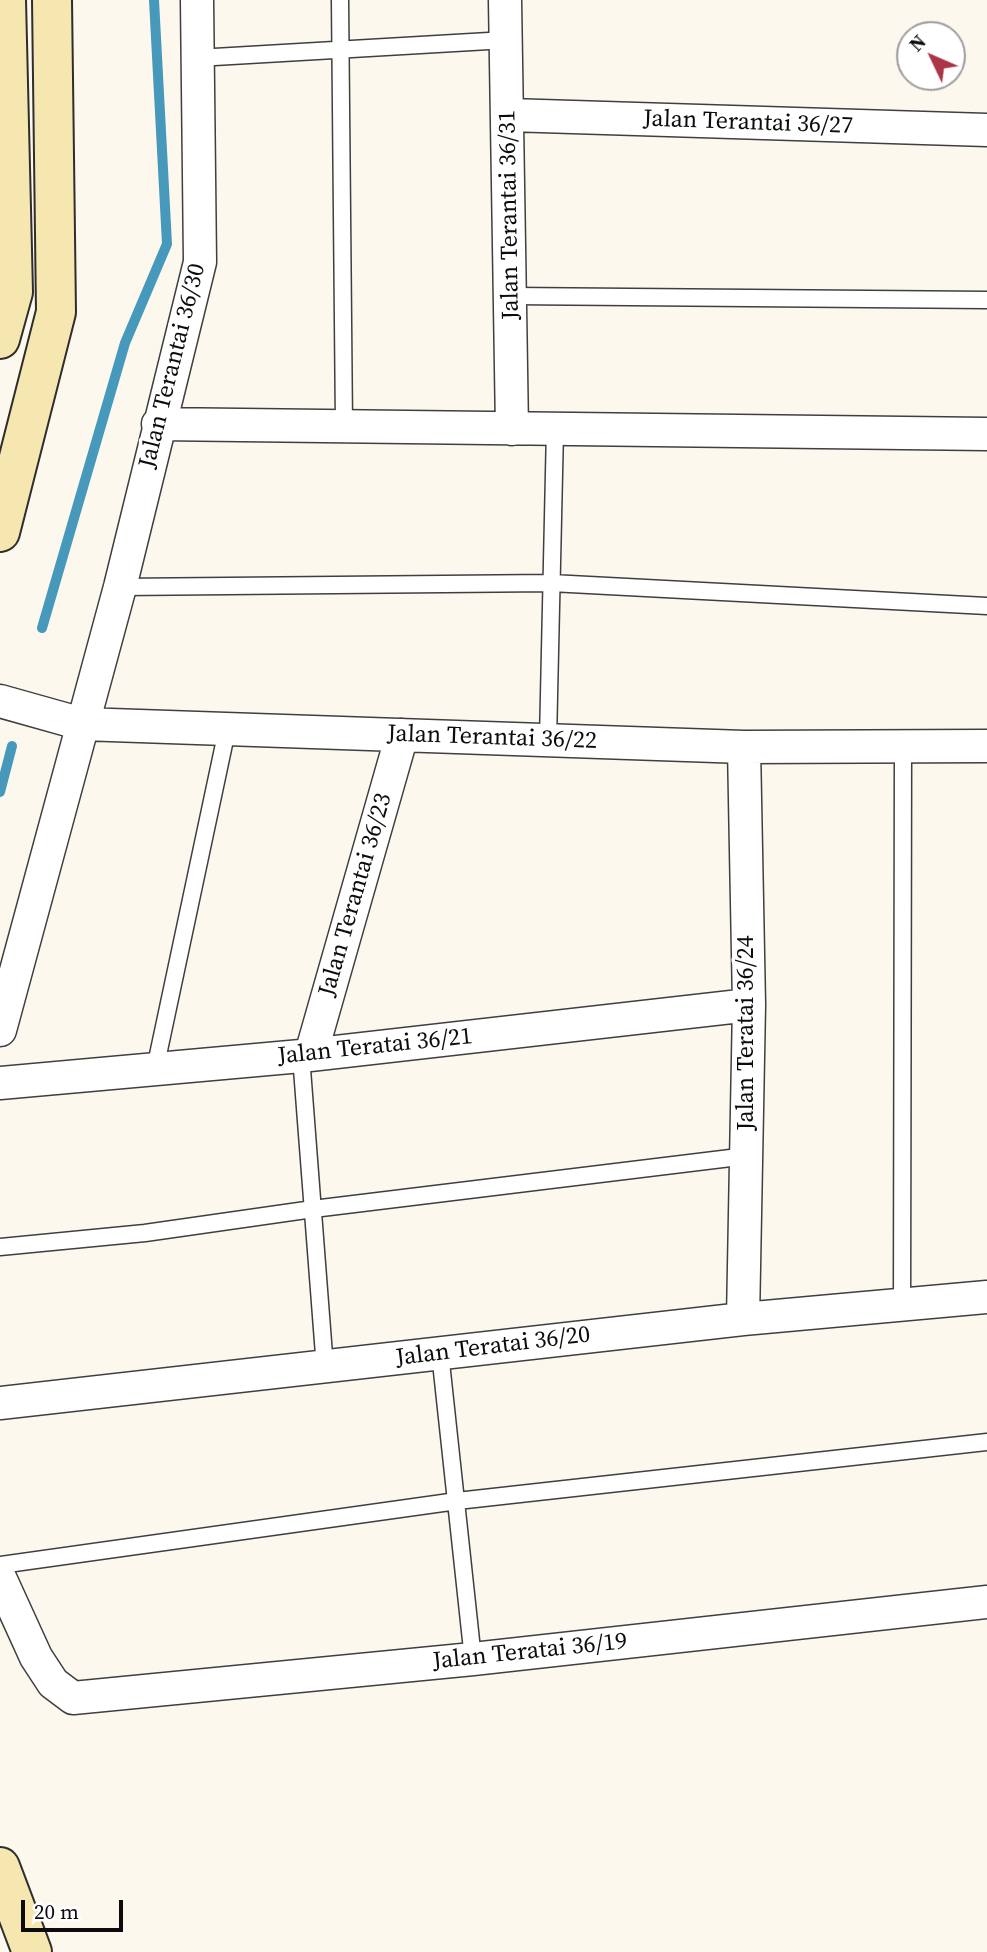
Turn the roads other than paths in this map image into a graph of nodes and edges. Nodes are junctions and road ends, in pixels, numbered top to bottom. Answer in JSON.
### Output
{"nodes":[{"id":1,"x":6,"y":0,"type":"edge"},
{"id":2,"x":52,"y":0,"type":"edge"},
{"id":3,"x":197,"y":0,"type":"edge"},
{"id":4,"x":340,"y":0,"type":"edge"},
{"id":5,"x":505,"y":0,"type":"edge"},
{"id":6,"x":506,"y":40,"type":"junction"},
{"id":7,"x":341,"y":51,"type":"junction"},
{"id":8,"x":197,"y":58,"type":"junction"},
{"id":9,"x":509,"y":115,"type":"junction"},
{"id":10,"x":987,"y":130,"type":"edge"},
{"id":11,"x":511,"y":296,"type":"junction"},
{"id":12,"x":987,"y":300,"type":"edge"},
{"id":13,"x":0,"y":339,"type":"edge"},
{"id":14,"x":158,"y":424,"type":"junction"},
{"id":15,"x":344,"y":427,"type":"junction"},
{"id":16,"x":512,"y":429,"type":"junction"},
{"id":17,"x":555,"y":429,"type":"junction"},
{"id":18,"x":987,"y":434,"type":"edge"},
{"id":19,"x":0,"y":532,"type":"edge"},
{"id":20,"x":551,"y":583,"type":"junction"},
{"id":21,"x":120,"y":587,"type":"junction"},
{"id":22,"x":987,"y":606,"type":"edge"},
{"id":23,"x":0,"y":701,"type":"edge"},
{"id":24,"x":82,"y":724,"type":"junction"},
{"id":25,"x":227,"y":730,"type":"junction"},
{"id":26,"x":402,"y":735,"type":"junction"},
{"id":27,"x":548,"y":740,"type":"junction"},
{"id":28,"x":903,"y":746,"type":"junction"},
{"id":29,"x":987,"y":746,"type":"edge"},
{"id":30,"x":744,"y":747,"type":"junction"},
{"id":31,"x":749,"y":1005,"type":"junction"},
{"id":32,"x":0,"y":1030,"type":"edge"},
{"id":33,"x":306,"y":1055,"type":"junction"},
{"id":34,"x":155,"y":1069,"type":"junction"},
{"id":35,"x":0,"y":1083,"type":"edge"},
{"id":36,"x":747,"y":1156,"type":"junction"},
{"id":37,"x":313,"y":1209,"type":"junction"},
{"id":38,"x":0,"y":1247,"type":"edge"},
{"id":39,"x":987,"y":1297,"type":"edge"},
{"id":40,"x":902,"y":1307,"type":"junction"},
{"id":41,"x":743,"y":1319,"type":"junction"},
{"id":42,"x":440,"y":1353,"type":"junction"},
{"id":43,"x":326,"y":1368,"type":"junction"},
{"id":44,"x":0,"y":1404,"type":"edge"},
{"id":45,"x":987,"y":1442,"type":"edge"},
{"id":46,"x":457,"y":1500,"type":"junction"},
{"id":47,"x":0,"y":1565,"type":"edge"},
{"id":48,"x":0,"y":1578,"type":"edge"},
{"id":49,"x":987,"y":1602,"type":"edge"},
{"id":50,"x":474,"y":1659,"type":"junction"},
{"id":51,"x":0,"y":1867,"type":"edge"},
{"id":52,"x":32,"y":1952,"type":"edge"}],
"edges":[{"from":1,"to":13,"type":"street"},
{"from":2,"to":19,"type":"street"},
{"from":3,"to":8,"type":"street","name":"Jalan Terantai 36/30"},
{"from":4,"to":7,"type":"lane"},
{"from":5,"to":6,"type":"street","name":"Jalan Terantai 36/31"},
{"from":6,"to":7,"type":"lane"},
{"from":6,"to":9,"type":"street","name":"Jalan Terantai 36/31"},
{"from":7,"to":8,"type":"lane"},
{"from":7,"to":15,"type":"lane"},
{"from":8,"to":14,"type":"street","name":"Jalan Terantai 36/30"},
{"from":9,"to":10,"type":"street","name":"Jalan Terantai 36/27"},
{"from":9,"to":11,"type":"street","name":"Jalan Terantai 36/31"},
{"from":11,"to":12,"type":"lane"},
{"from":11,"to":16,"type":"street","name":"Jalan Terantai 36/31"},
{"from":14,"to":15,"type":"street"},
{"from":14,"to":21,"type":"street","name":"Jalan Terantai 36/30"},
{"from":15,"to":16,"type":"street"},
{"from":16,"to":17,"type":"street"},
{"from":17,"to":18,"type":"street"},
{"from":17,"to":20,"type":"lane"},
{"from":20,"to":21,"type":"lane"},
{"from":20,"to":22,"type":"lane"},
{"from":20,"to":27,"type":"lane"},
{"from":21,"to":24,"type":"street","name":"Jalan Terantai 36/30"},
{"from":23,"to":24,"type":"street","name":"Jalan Terantai 36/22"},
{"from":24,"to":25,"type":"street","name":"Jalan Terantai 36/22"},
{"from":24,"to":32,"type":"street","name":"Jalan Terantai 36/30"},
{"from":25,"to":26,"type":"street","name":"Jalan Terantai 36/22"},
{"from":25,"to":34,"type":"lane"},
{"from":26,"to":27,"type":"street","name":"Jalan Terantai 36/22"},
{"from":26,"to":33,"type":"street","name":"Jalan Terantai 36/23"},
{"from":27,"to":30,"type":"street","name":"Jalan Terantai 36/22"},
{"from":28,"to":29,"type":"street","name":"Jalan Terantai 36/22"},
{"from":28,"to":30,"type":"street","name":"Jalan Terantai 36/22"},
{"from":28,"to":40,"type":"lane"},
{"from":30,"to":31,"type":"street","name":"Jalan Teratai 36/24"},
{"from":31,"to":33,"type":"street","name":"Jalan Teratai 36/21"},
{"from":31,"to":36,"type":"street","name":"Jalan Teratai 36/24"},
{"from":33,"to":34,"type":"street","name":"Jalan Teratai 36/21"},
{"from":33,"to":37,"type":"lane"},
{"from":34,"to":35,"type":"street","name":"Jalan Teratai 36/21"},
{"from":36,"to":37,"type":"lane"},
{"from":36,"to":41,"type":"street","name":"Jalan Teratai 36/24"},
{"from":37,"to":38,"type":"lane"},
{"from":37,"to":43,"type":"lane"},
{"from":39,"to":40,"type":"street","name":"Jalan Teratai 36/20"},
{"from":40,"to":41,"type":"street","name":"Jalan Teratai 36/20"},
{"from":41,"to":42,"type":"street","name":"Jalan Teratai 36/20"},
{"from":42,"to":43,"type":"street","name":"Jalan Teratai 36/20"},
{"from":42,"to":46,"type":"lane"},
{"from":43,"to":44,"type":"street","name":"Jalan Teratai 36/20"},
{"from":45,"to":46,"type":"lane"},
{"from":46,"to":47,"type":"lane"},
{"from":46,"to":50,"type":"lane"},
{"from":48,"to":50,"type":"street","name":"Jalan Teratai 36/19"},
{"from":49,"to":50,"type":"street","name":"Jalan Teratai 36/19"},
{"from":51,"to":52,"type":"street"}]}
